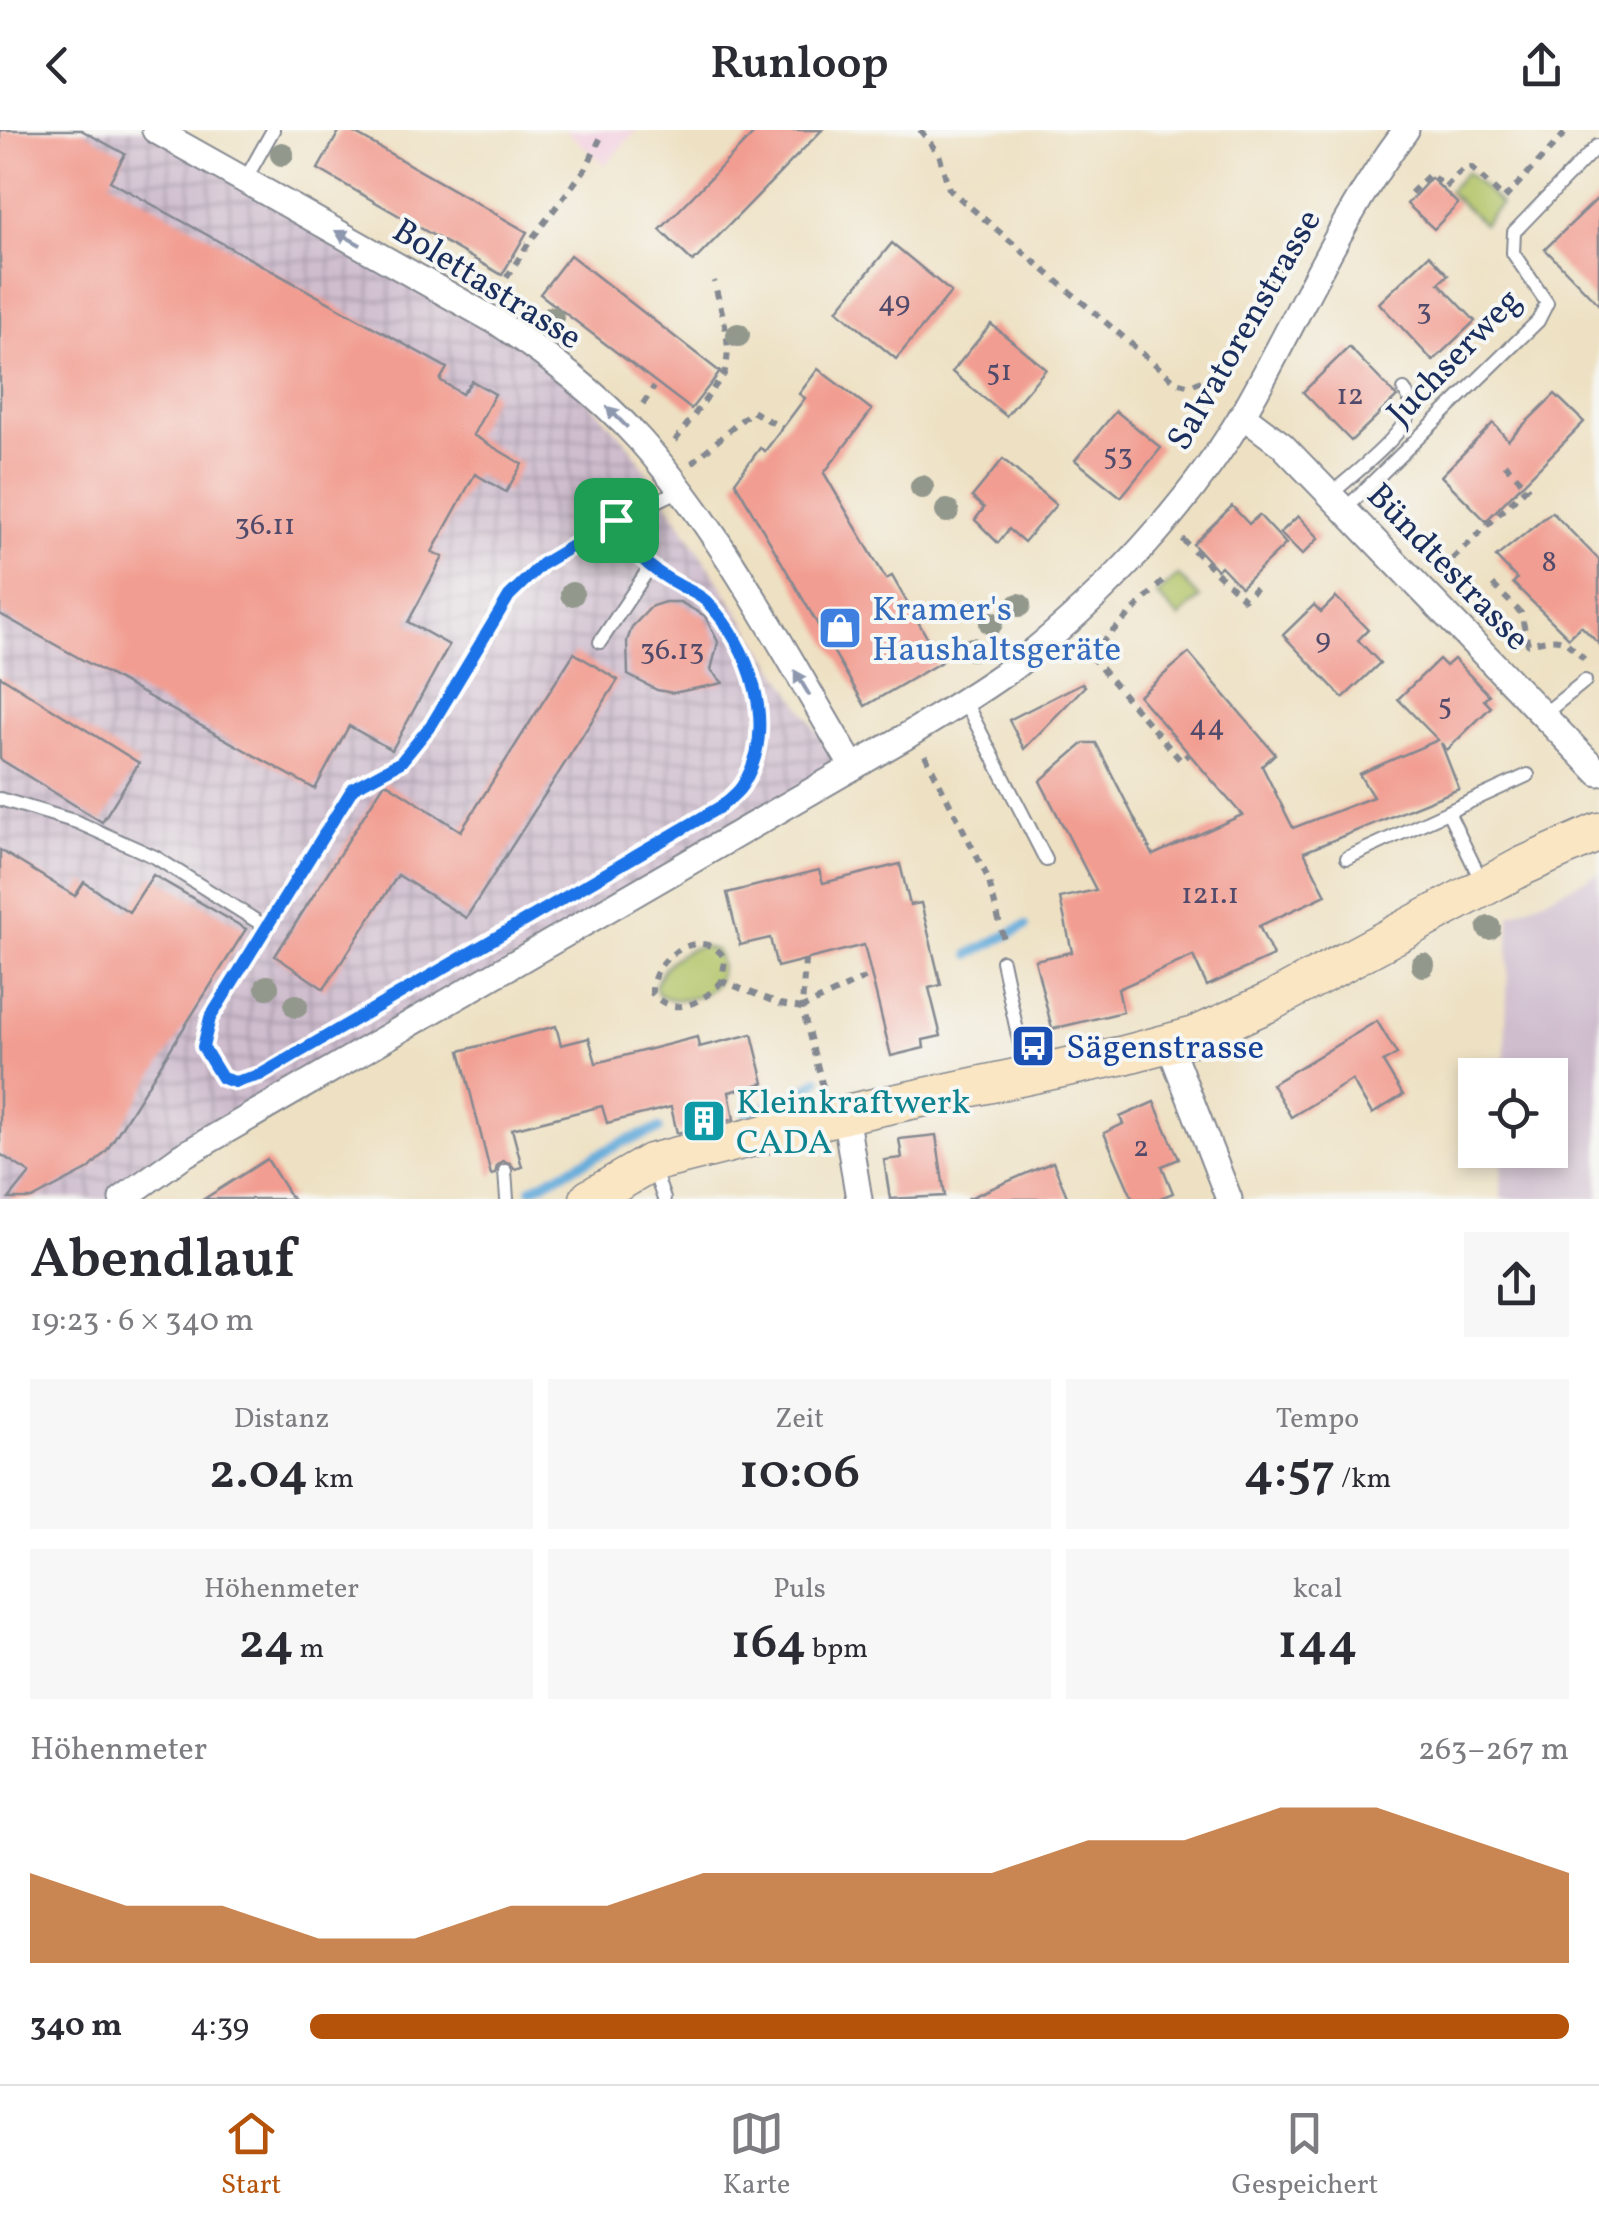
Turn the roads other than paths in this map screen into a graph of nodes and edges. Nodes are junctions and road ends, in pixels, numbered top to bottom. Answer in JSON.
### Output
{"nodes":[{"id":1,"x":154,"y":130,"type":"edge"},
{"id":2,"x":273,"y":130,"type":"edge"},
{"id":3,"x":1406,"y":130,"type":"edge"},
{"id":4,"x":1599,"y":148,"type":"edge"},
{"id":5,"x":244,"y":180,"type":"junction"},
{"id":6,"x":1404,"y":390,"type":"dead end"},
{"id":7,"x":1242,"y":415,"type":"junction"},
{"id":8,"x":684,"y":478,"type":"junction"},
{"id":9,"x":1337,"y":502,"type":"junction"},
{"id":10,"x":616,"y":520,"type":"junction"},
{"id":11,"x":650,"y":567,"type":"junction"},
{"id":12,"x":600,"y":642,"type":"dead end"},
{"id":13,"x":1589,"y":675,"type":"road end"},
{"id":14,"x":964,"y":700,"type":"junction"},
{"id":15,"x":1544,"y":714,"type":"junction"},
{"id":16,"x":853,"y":767,"type":"junction"},
{"id":17,"x":1599,"y":773,"type":"edge"},
{"id":18,"x":1528,"y":775,"type":"dead end"},
{"id":19,"x":0,"y":799,"type":"edge"},
{"id":20,"x":1448,"y":812,"type":"junction"},
{"id":21,"x":1599,"y":832,"type":"edge"},
{"id":22,"x":1347,"y":858,"type":"dead end"},
{"id":23,"x":1046,"y":860,"type":"dead end"},
{"id":24,"x":1484,"y":887,"type":"junction"},
{"id":25,"x":266,"y":927,"type":"junction"},
{"id":26,"x":1002,"y":962,"type":"dead end"},
{"id":27,"x":1169,"y":1044,"type":"junction"},
{"id":28,"x":1027,"y":1075,"type":"junction"},
{"id":29,"x":838,"y":1116,"type":"junction"},
{"id":30,"x":506,"y":1171,"type":"dead end"},
{"id":31,"x":635,"y":1180,"type":"edge"},
{"id":32,"x":122,"y":1199,"type":"edge"},
{"id":33,"x":507,"y":1199,"type":"edge"},
{"id":34,"x":590,"y":1199,"type":"edge"},
{"id":35,"x":664,"y":1199,"type":"edge"},
{"id":36,"x":859,"y":1199,"type":"edge"},
{"id":37,"x":1229,"y":1199,"type":"edge"}],
"edges":[{"from":1,"to":5,"type":"street","name":"Bolettastrasse"},
{"from":2,"to":5,"type":"lane"},
{"from":3,"to":7,"type":"street","name":"Salvatorenstrasse"},
{"from":4,"to":9,"type":"lane","name":"Juchserweg"},
{"from":8,"to":5,"type":"street","name":"Bolettastrasse","one_way":true},
{"from":6,"to":9,"type":"lane"},
{"from":7,"to":9,"type":"street","name":"Bündtestrasse"},
{"from":7,"to":14,"type":"street","name":"Salvatorenstrasse"},
{"from":8,"to":10,"type":"lane"},
{"from":16,"to":8,"type":"street","name":"Bolettastrasse","one_way":true},
{"from":9,"to":15,"type":"street","name":"Bündtestrasse"},
{"from":10,"to":11,"type":"lane"},
{"from":10,"to":25,"type":"lane"},
{"from":11,"to":12,"type":"lane"},
{"from":11,"to":25,"type":"lane"},
{"from":13,"to":15,"type":"lane"},
{"from":14,"to":16,"type":"street","name":"Salvatorenstrasse"},
{"from":14,"to":23,"type":"lane"},
{"from":15,"to":17,"type":"street","name":"Bündtestrasse"},
{"from":16,"to":32,"type":"street","name":"Salvatorenstrasse"},
{"from":18,"to":20,"type":"lane"},
{"from":19,"to":25,"type":"lane"},
{"from":20,"to":22,"type":"lane"},
{"from":20,"to":24,"type":"lane"},
{"from":21,"to":24,"type":"street"},
{"from":24,"to":27,"type":"street"},
{"from":26,"to":28,"type":"lane"},
{"from":27,"to":28,"type":"street"},
{"from":27,"to":37,"type":"street"},
{"from":28,"to":29,"type":"street"},
{"from":29,"to":31,"type":"street"},
{"from":29,"to":36,"type":"street"},
{"from":30,"to":33,"type":"lane"},
{"from":31,"to":34,"type":"street"},
{"from":31,"to":35,"type":"lane"}]}
